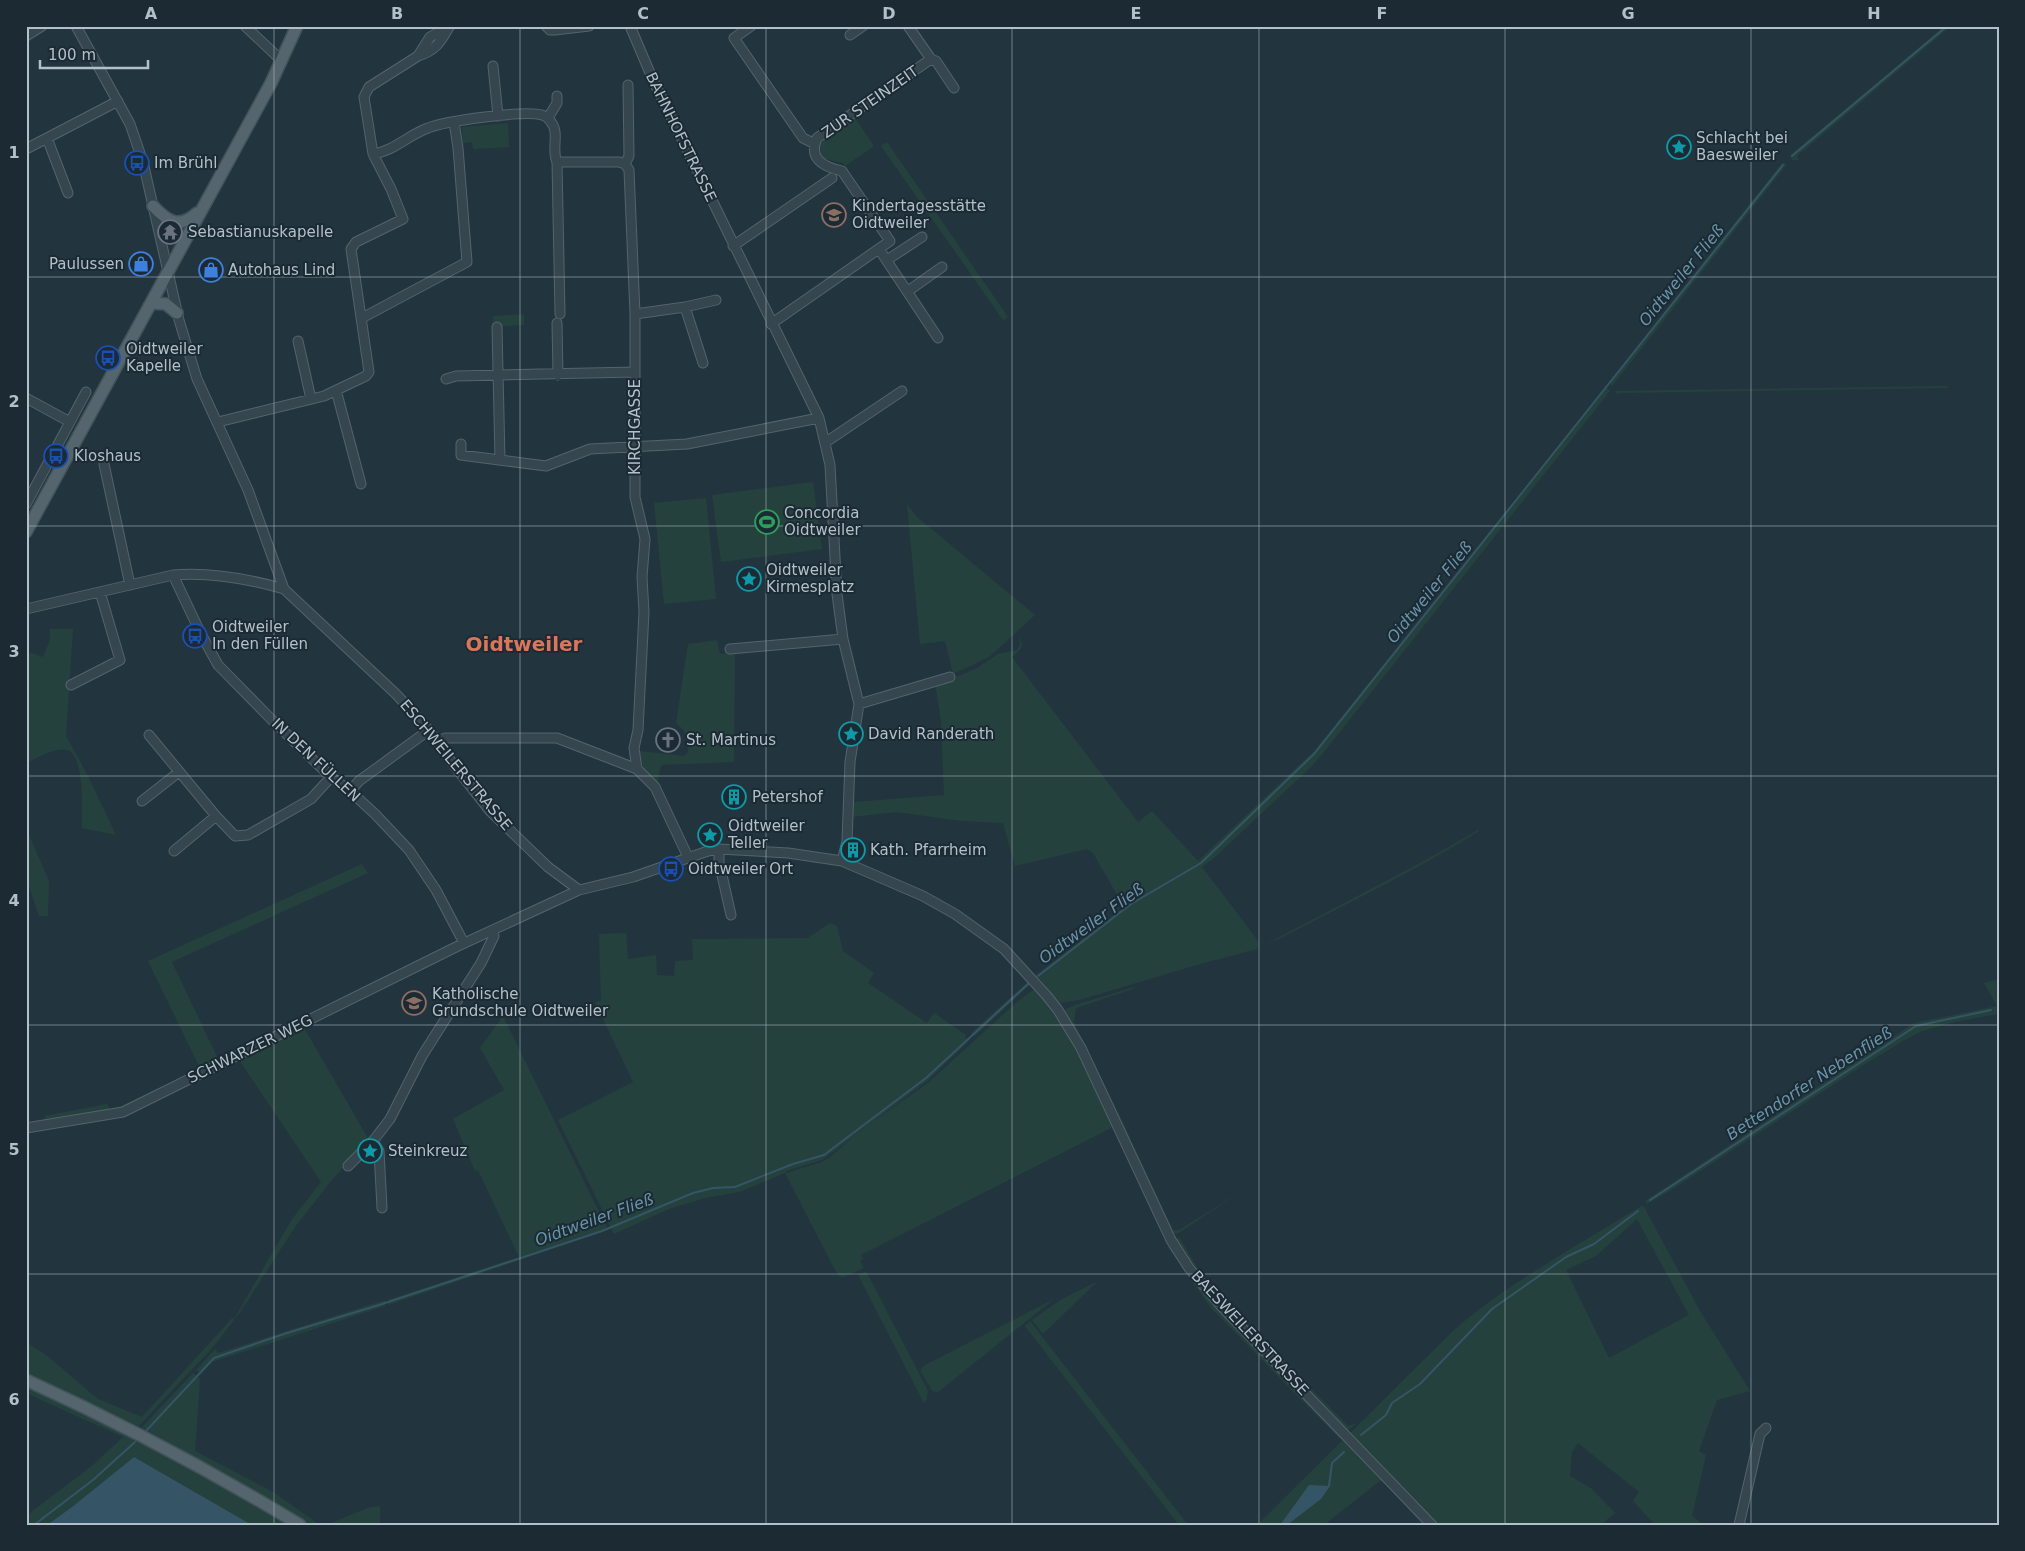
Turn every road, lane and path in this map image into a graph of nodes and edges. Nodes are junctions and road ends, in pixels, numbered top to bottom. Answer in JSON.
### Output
{"nodes":[{"id":1,"x":42,"y":26,"type":"edge"},
{"id":2,"x":76,"y":26,"type":"edge"},
{"id":3,"x":245,"y":26,"type":"edge"},
{"id":4,"x":297,"y":26,"type":"edge"},
{"id":5,"x":546,"y":26,"type":"edge"},
{"id":6,"x":589,"y":26,"type":"edge"},
{"id":7,"x":630,"y":26,"type":"edge"},
{"id":8,"x":751,"y":26,"type":"edge"},
{"id":9,"x":863,"y":26,"type":"edge"},
{"id":10,"x":908,"y":26,"type":"edge"},
{"id":11,"x":450,"y":27,"type":"edge"},
{"id":12,"x":850,"y":35,"type":"dead end"},
{"id":13,"x":26,"y":36,"type":"edge"},
{"id":14,"x":931,"y":59,"type":"junction"},
{"id":15,"x":281,"y":60,"type":"junction"},
{"id":16,"x":493,"y":66,"type":"dead end"},
{"id":17,"x":628,"y":85,"type":"dead end"},
{"id":18,"x":954,"y":88,"type":"dead end"},
{"id":19,"x":558,"y":96,"type":"dead end"},
{"id":20,"x":118,"y":101,"type":"junction"},
{"id":21,"x":498,"y":116,"type":"junction"},
{"id":22,"x":548,"y":118,"type":"junction"},
{"id":23,"x":454,"y":122,"type":"junction"},
{"id":24,"x":47,"y":138,"type":"junction"},
{"id":25,"x":815,"y":144,"type":"junction"},
{"id":26,"x":26,"y":149,"type":"edge"},
{"id":27,"x":373,"y":154,"type":"junction"},
{"id":28,"x":557,"y":162,"type":"junction"},
{"id":29,"x":625,"y":164,"type":"junction"},
{"id":30,"x":832,"y":178,"type":"dead end"},
{"id":31,"x":68,"y":193,"type":"dead end"},
{"id":32,"x":153,"y":206,"type":"junction"},
{"id":33,"x":202,"y":208,"type":"junction"},
{"id":34,"x":922,"y":237,"type":"dead end"},
{"id":35,"x":733,"y":246,"type":"junction"},
{"id":36,"x":879,"y":249,"type":"junction"},
{"id":37,"x":887,"y":260,"type":"junction"},
{"id":38,"x":942,"y":267,"type":"dead end"},
{"id":39,"x":169,"y":270,"type":"junction"},
{"id":40,"x":908,"y":292,"type":"junction"},
{"id":41,"x":716,"y":300,"type":"dead end"},
{"id":42,"x":151,"y":303,"type":"junction"},
{"id":43,"x":685,"y":307,"type":"junction"},
{"id":44,"x":177,"y":313,"type":"junction"},
{"id":45,"x":634,"y":314,"type":"junction"},
{"id":46,"x":362,"y":318,"type":"junction"},
{"id":47,"x":771,"y":324,"type":"junction"},
{"id":48,"x":497,"y":327,"type":"dead end"},
{"id":49,"x":938,"y":338,"type":"dead end"},
{"id":50,"x":298,"y":341,"type":"dead end"},
{"id":51,"x":703,"y":363,"type":"dead end"},
{"id":52,"x":634,"y":372,"type":"junction"},
{"id":53,"x":558,"y":374,"type":"junction"},
{"id":54,"x":498,"y":376,"type":"junction"},
{"id":55,"x":446,"y":379,"type":"dead end"},
{"id":56,"x":336,"y":390,"type":"junction"},
{"id":57,"x":902,"y":390,"type":"dead end"},
{"id":58,"x":86,"y":392,"type":"dead end"},
{"id":59,"x":26,"y":398,"type":"edge"},
{"id":60,"x":311,"y":399,"type":"junction"},
{"id":61,"x":819,"y":418,"type":"junction"},
{"id":62,"x":70,"y":422,"type":"junction"},
{"id":63,"x":218,"y":422,"type":"junction"},
{"id":64,"x":826,"y":442,"type":"junction"},
{"id":65,"x":461,"y":444,"type":"dead end"},
{"id":66,"x":636,"y":448,"type":"junction"},
{"id":67,"x":500,"y":460,"type":"junction"},
{"id":68,"x":104,"y":464,"type":"dead end"},
{"id":69,"x":361,"y":484,"type":"dead end"},
{"id":70,"x":26,"y":504,"type":"edge"},
{"id":71,"x":26,"y":532,"type":"edge"},
{"id":72,"x":173,"y":576,"type":"junction"},
{"id":73,"x":130,"y":585,"type":"junction"},
{"id":74,"x":284,"y":589,"type":"junction"},
{"id":75,"x":100,"y":592,"type":"junction"},
{"id":76,"x":26,"y":609,"type":"edge"},
{"id":77,"x":843,"y":639,"type":"junction"},
{"id":78,"x":730,"y":649,"type":"dead end"},
{"id":79,"x":950,"y":677,"type":"dead end"},
{"id":80,"x":71,"y":686,"type":"dead end"},
{"id":81,"x":859,"y":704,"type":"junction"},
{"id":82,"x":429,"y":730,"type":"junction"},
{"id":83,"x":149,"y":735,"type":"dead end"},
{"id":84,"x":438,"y":742,"type":"junction"},
{"id":85,"x":637,"y":768,"type":"junction"},
{"id":86,"x":179,"y":772,"type":"junction"},
{"id":87,"x":332,"y":777,"type":"junction"},
{"id":88,"x":350,"y":791,"type":"junction"},
{"id":89,"x":142,"y":801,"type":"dead end"},
{"id":90,"x":216,"y":816,"type":"junction"},
{"id":91,"x":719,"y":849,"type":"junction"},
{"id":92,"x":174,"y":851,"type":"dead end"},
{"id":93,"x":688,"y":857,"type":"junction"},
{"id":94,"x":842,"y":861,"type":"junction"},
{"id":95,"x":579,"y":890,"type":"junction"},
{"id":96,"x":731,"y":915,"type":"dead end"},
{"id":97,"x":492,"y":931,"type":"junction"},
{"id":98,"x":464,"y":943,"type":"junction"},
{"id":99,"x":26,"y":1128,"type":"edge"},
{"id":100,"x":373,"y":1141,"type":"junction"},
{"id":101,"x":348,"y":1166,"type":"dead end"},
{"id":102,"x":382,"y":1208,"type":"dead end"},
{"id":103,"x":26,"y":1380,"type":"edge"},
{"id":104,"x":1766,"y":1428,"type":"dead end"},
{"id":105,"x":300,"y":1525,"type":"edge"},
{"id":106,"x":1432,"y":1525,"type":"edge"},
{"id":107,"x":1740,"y":1525,"type":"edge"}],
"edges":[{"from":1,"to":13,"type":"street"},
{"from":2,"to":20,"type":"street","name":"ESCHWEILERSTRASSE"},
{"from":3,"to":15,"type":"street"},
{"from":4,"to":15,"type":"main road"},
{"from":5,"to":6,"type":"street"},
{"from":7,"to":35,"type":"street","name":"BAHNHOFSTRASSE"},
{"from":8,"to":25,"type":"street"},
{"from":9,"to":12,"type":"street"},
{"from":10,"to":14,"type":"street","name":"ZUR STEINZEIT"},
{"from":11,"to":27,"type":"street"},
{"from":14,"to":18,"type":"street","name":"ZUR STEINZEIT"},
{"from":14,"to":25,"type":"street","name":"ZUR STEINZEIT"},
{"from":15,"to":33,"type":"main road"},
{"from":16,"to":21,"type":"street"},
{"from":17,"to":29,"type":"street","name":"KIRCHGASSE"},
{"from":19,"to":22,"type":"street"},
{"from":20,"to":24,"type":"street"},
{"from":20,"to":32,"type":"street","name":"ESCHWEILERSTRASSE"},
{"from":21,"to":22,"type":"street"},
{"from":21,"to":23,"type":"street"},
{"from":22,"to":28,"type":"street"},
{"from":23,"to":27,"type":"street"},
{"from":23,"to":46,"type":"street"},
{"from":24,"to":26,"type":"street"},
{"from":24,"to":31,"type":"street"},
{"from":25,"to":36,"type":"street","name":"ZUR STEINZEIT"},
{"from":27,"to":46,"type":"street"},
{"from":28,"to":29,"type":"street"},
{"from":28,"to":53,"type":"street"},
{"from":29,"to":45,"type":"street","name":"KIRCHGASSE"},
{"from":30,"to":35,"type":"street"},
{"from":32,"to":33,"type":"main road"},
{"from":32,"to":39,"type":"street","name":"ESCHWEILERSTRASSE"},
{"from":33,"to":39,"type":"main road"},
{"from":34,"to":37,"type":"street"},
{"from":35,"to":47,"type":"street","name":"BAHNHOFSTRASSE"},
{"from":36,"to":37,"type":"street"},
{"from":36,"to":47,"type":"street"},
{"from":37,"to":40,"type":"street"},
{"from":38,"to":40,"type":"street"},
{"from":39,"to":42,"type":"main road"},
{"from":39,"to":44,"type":"street","name":"ESCHWEILERSTRASSE"},
{"from":40,"to":49,"type":"street"},
{"from":41,"to":43,"type":"street"},
{"from":42,"to":44,"type":"main road"},
{"from":42,"to":71,"type":"main road"},
{"from":43,"to":45,"type":"street"},
{"from":43,"to":51,"type":"street"},
{"from":44,"to":63,"type":"street","name":"ESCHWEILERSTRASSE"},
{"from":45,"to":52,"type":"street","name":"KIRCHGASSE"},
{"from":46,"to":56,"type":"street"},
{"from":47,"to":61,"type":"street","name":"BAHNHOFSTRASSE"},
{"from":48,"to":54,"type":"street"},
{"from":50,"to":60,"type":"street"},
{"from":52,"to":53,"type":"street"},
{"from":52,"to":66,"type":"street","name":"KIRCHGASSE"},
{"from":53,"to":54,"type":"street"},
{"from":54,"to":55,"type":"street"},
{"from":54,"to":67,"type":"street"},
{"from":56,"to":60,"type":"street"},
{"from":56,"to":69,"type":"street"},
{"from":57,"to":64,"type":"street"},
{"from":58,"to":62,"type":"street"},
{"from":59,"to":62,"type":"street"},
{"from":60,"to":63,"type":"street"},
{"from":61,"to":64,"type":"street","name":"BAHNHOFSTRASSE"},
{"from":61,"to":66,"type":"street"},
{"from":62,"to":70,"type":"street"},
{"from":63,"to":74,"type":"street","name":"ESCHWEILERSTRASSE"},
{"from":64,"to":77,"type":"street","name":"BAHNHOFSTRASSE"},
{"from":65,"to":67,"type":"street"},
{"from":66,"to":67,"type":"street"},
{"from":66,"to":85,"type":"street","name":"KIRCHGASSE"},
{"from":68,"to":73,"type":"street"},
{"from":72,"to":73,"type":"street"},
{"from":72,"to":74,"type":"street"},
{"from":72,"to":87,"type":"street","name":"IN DEN FÜLLEN"},
{"from":73,"to":75,"type":"street"},
{"from":74,"to":82,"type":"street","name":"ESCHWEILERSTRASSE"},
{"from":75,"to":76,"type":"street"},
{"from":75,"to":80,"type":"street"},
{"from":77,"to":78,"type":"street"},
{"from":77,"to":81,"type":"street","name":"BAHNHOFSTRASSE"},
{"from":79,"to":81,"type":"street"},
{"from":81,"to":94,"type":"street","name":"BAHNHOFSTRASSE"},
{"from":82,"to":84,"type":"street","name":"ESCHWEILERSTRASSE"},
{"from":82,"to":88,"type":"street"},
{"from":83,"to":86,"type":"street"},
{"from":84,"to":85,"type":"street"},
{"from":84,"to":95,"type":"street","name":"ESCHWEILERSTRASSE"},
{"from":85,"to":93,"type":"street"},
{"from":86,"to":89,"type":"street"},
{"from":86,"to":90,"type":"street"},
{"from":87,"to":88,"type":"street","name":"IN DEN FÜLLEN"},
{"from":87,"to":90,"type":"street"},
{"from":88,"to":98,"type":"street","name":"IN DEN FÜLLEN"},
{"from":90,"to":92,"type":"street"},
{"from":91,"to":93,"type":"street"},
{"from":91,"to":94,"type":"street"},
{"from":91,"to":96,"type":"street"},
{"from":93,"to":95,"type":"street"},
{"from":94,"to":106,"type":"street","name":"BAESWEILERSTRASSE"},
{"from":95,"to":97,"type":"street","name":"SCHWARZER WEG"},
{"from":97,"to":98,"type":"street","name":"SCHWARZER WEG"},
{"from":97,"to":100,"type":"street"},
{"from":98,"to":99,"type":"street","name":"SCHWARZER WEG"},
{"from":100,"to":101,"type":"street"},
{"from":100,"to":102,"type":"street"},
{"from":103,"to":105,"type":"main road"},
{"from":104,"to":107,"type":"street"}]}
